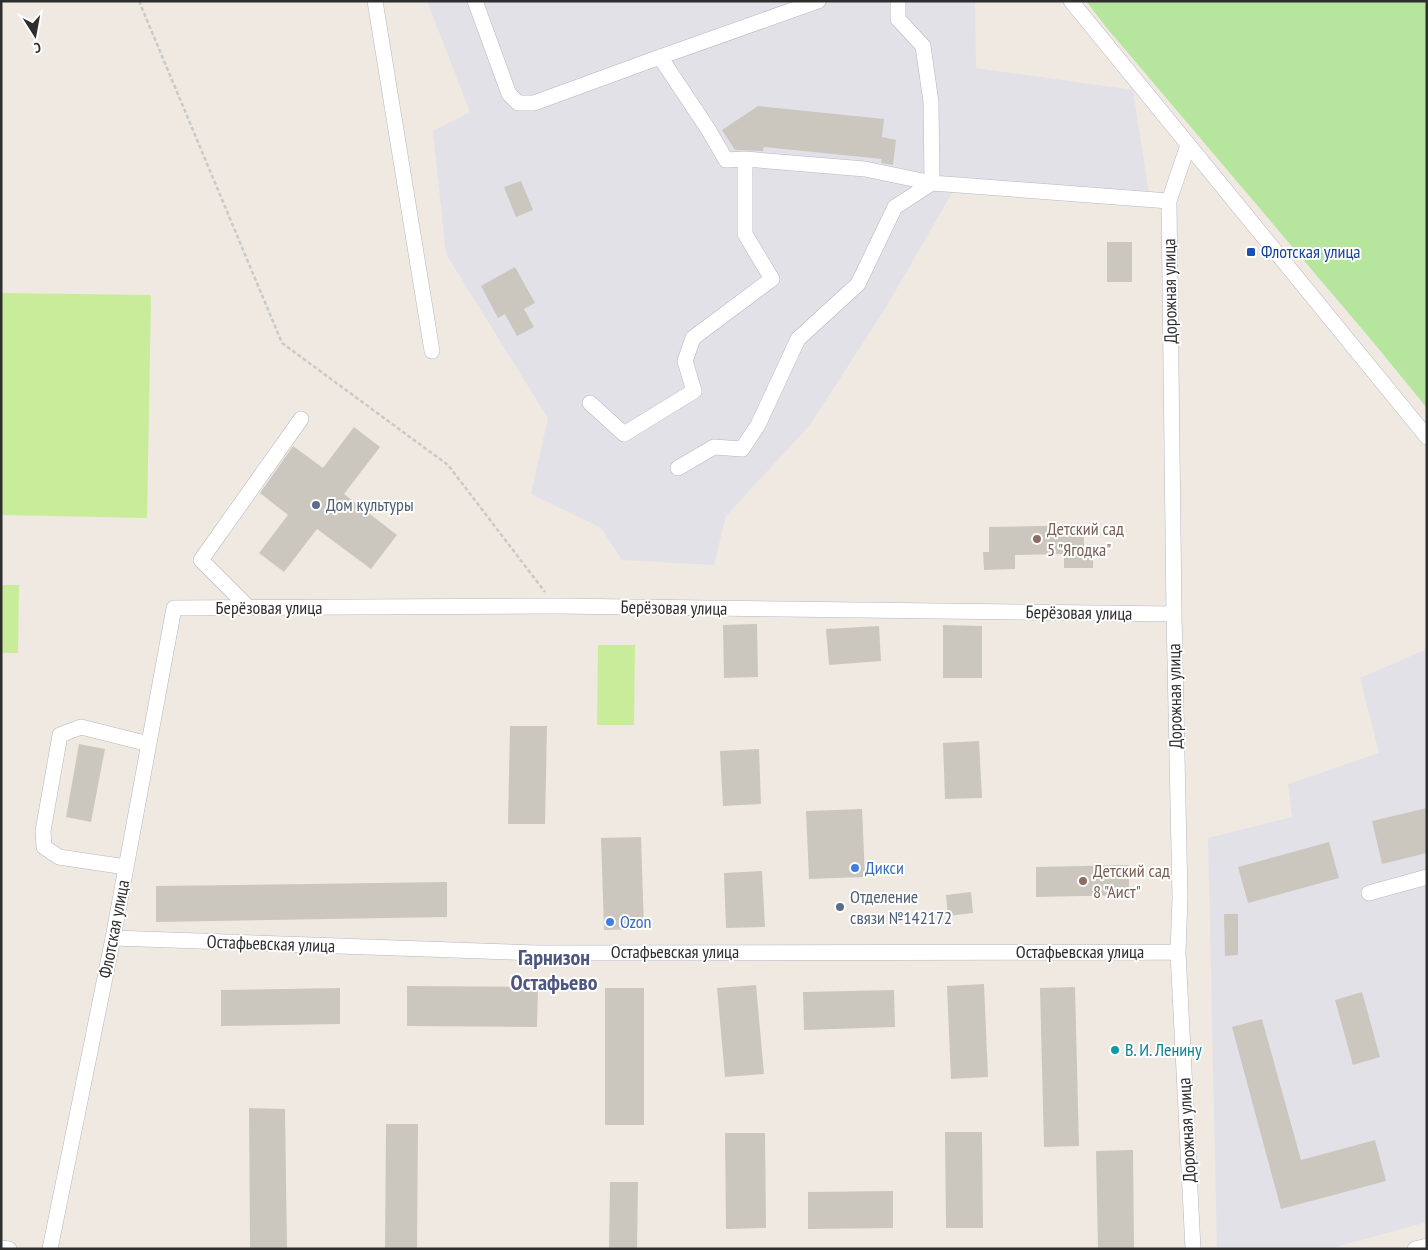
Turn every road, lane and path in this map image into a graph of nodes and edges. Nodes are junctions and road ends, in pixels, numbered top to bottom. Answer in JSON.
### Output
{"nodes":[{"id":1,"x":139,"y":1,"type":"edge"},
{"id":2,"x":375,"y":1,"type":"edge"},
{"id":3,"x":476,"y":1,"type":"edge"},
{"id":4,"x":818,"y":1,"type":"edge"},
{"id":5,"x":898,"y":1,"type":"edge"},
{"id":6,"x":1071,"y":1,"type":"edge"},
{"id":7,"x":660,"y":57,"type":"junction"},
{"id":8,"x":1188,"y":145,"type":"junction"},
{"id":9,"x":746,"y":159,"type":"junction"},
{"id":10,"x":932,"y":183,"type":"junction"},
{"id":11,"x":1169,"y":202,"type":"junction"},
{"id":12,"x":432,"y":350,"type":"dead end"},
{"id":13,"x":590,"y":403,"type":"dead end"},
{"id":14,"x":301,"y":419,"type":"dead end"},
{"id":15,"x":1427,"y":437,"type":"edge"},
{"id":16,"x":678,"y":468,"type":"dead end"},
{"id":17,"x":556,"y":606,"type":"junction"},
{"id":18,"x":174,"y":608,"type":"joint"},
{"id":19,"x":250,"y":608,"type":"junction"},
{"id":20,"x":1174,"y":614,"type":"junction"},
{"id":21,"x":149,"y":744,"type":"junction"},
{"id":22,"x":126,"y":867,"type":"junction"},
{"id":23,"x":1427,"y":877,"type":"edge"},
{"id":24,"x":1368,"y":893,"type":"dead end"},
{"id":25,"x":113,"y":938,"type":"junction"},
{"id":26,"x":1178,"y":952,"type":"junction"},
{"id":27,"x":1427,"y":1246,"type":"edge"},
{"id":28,"x":1,"y":1248,"type":"edge"},
{"id":29,"x":9,"y":1249,"type":"edge"},
{"id":30,"x":50,"y":1249,"type":"edge"},
{"id":31,"x":1194,"y":1249,"type":"edge"},
{"id":32,"x":1415,"y":1249,"type":"edge"}],
"edges":[{"from":1,"to":17,"type":"path"},
{"from":2,"to":12,"type":"street"},
{"from":3,"to":7,"type":"street"},
{"from":4,"to":7,"type":"street"},
{"from":5,"to":10,"type":"street"},
{"from":6,"to":8,"type":"street"},
{"from":7,"to":9,"type":"street"},
{"from":8,"to":11,"type":"street","name":"Дорожная улица"},
{"from":8,"to":15,"type":"street"},
{"from":9,"to":10,"type":"street"},
{"from":9,"to":13,"type":"street"},
{"from":10,"to":11,"type":"street"},
{"from":10,"to":16,"type":"street"},
{"from":11,"to":20,"type":"street","name":"Дорожная улица"},
{"from":14,"to":19,"type":"street"},
{"from":17,"to":19,"type":"street","name":"Берёзовая улица"},
{"from":17,"to":20,"type":"street","name":"Берёзовая улица"},
{"from":18,"to":19,"type":"street","name":"Берёзовая улица"},
{"from":18,"to":21,"type":"street","name":"Флотская улица"},
{"from":20,"to":26,"type":"street","name":"Дорожная улица"},
{"from":21,"to":22,"type":"street","name":"Флотская улица"},
{"from":21,"to":22,"type":"street"},
{"from":22,"to":25,"type":"street","name":"Флотская улица"},
{"from":23,"to":24,"type":"street"},
{"from":25,"to":26,"type":"street","name":"Остафьевская улица"},
{"from":25,"to":30,"type":"street","name":"Флотская улица"},
{"from":26,"to":31,"type":"street","name":"Дорожная улица"},
{"from":27,"to":32,"type":"street"},
{"from":28,"to":29,"type":"street"}]}
